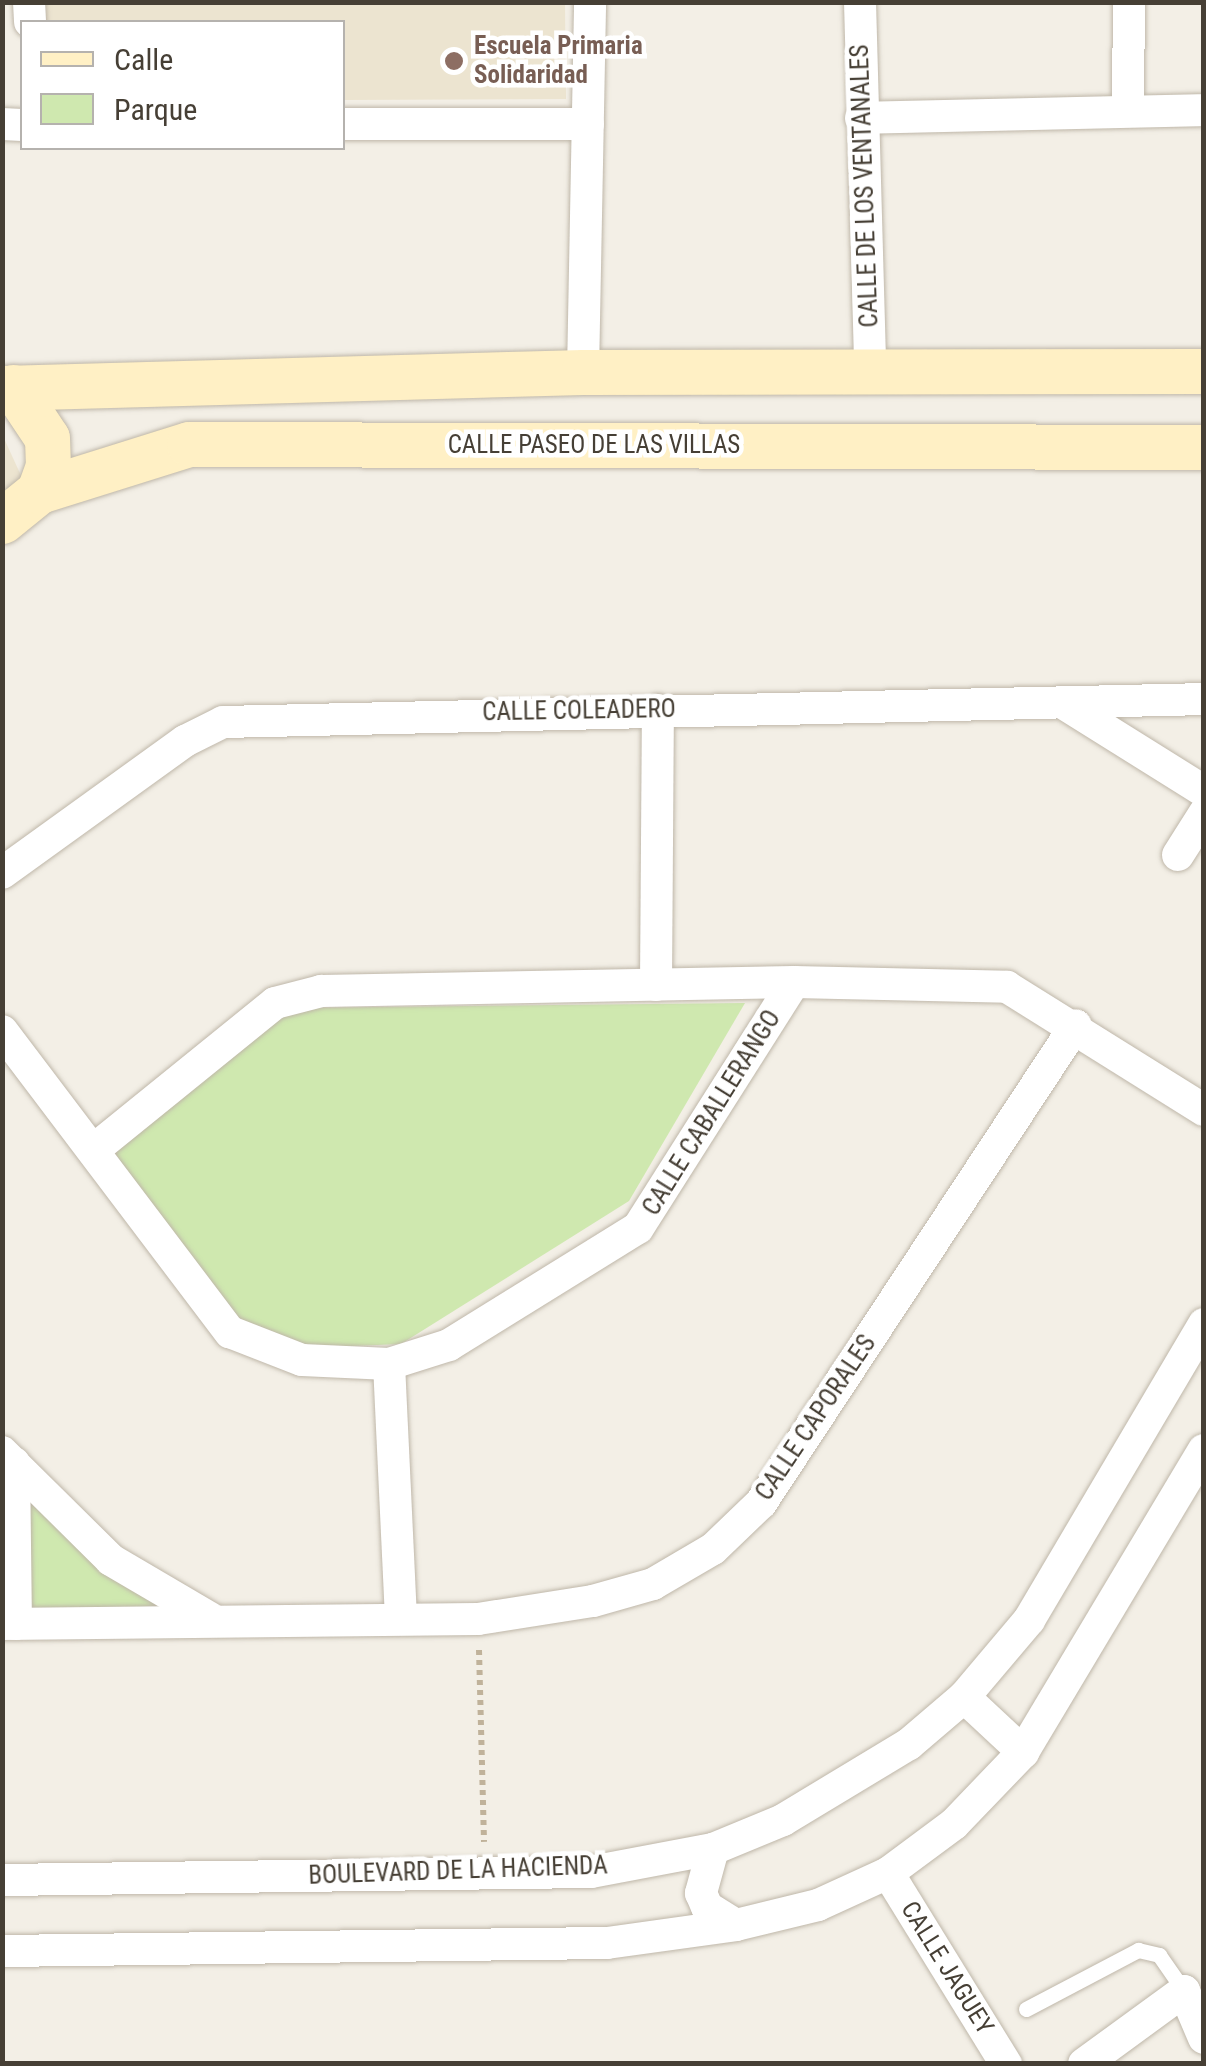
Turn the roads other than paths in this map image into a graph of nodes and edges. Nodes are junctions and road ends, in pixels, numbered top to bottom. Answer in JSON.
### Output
{"nodes":[{"id":1,"x":590,"y":2,"type":"edge"},
{"id":2,"x":860,"y":2,"type":"edge"},
{"id":3,"x":1130,"y":2,"type":"edge"},
{"id":4,"x":1128,"y":108,"type":"junction"},
{"id":5,"x":1204,"y":110,"type":"edge"},
{"id":6,"x":861,"y":118,"type":"junction"},
{"id":7,"x":345,"y":124,"type":"edge"},
{"id":8,"x":588,"y":124,"type":"junction"},
{"id":9,"x":870,"y":370,"type":"junction"},
{"id":10,"x":1204,"y":370,"type":"edge"},
{"id":11,"x":584,"y":372,"type":"junction"},
{"id":12,"x":8,"y":387,"type":"edge"},
{"id":13,"x":1204,"y":447,"type":"edge"},
{"id":14,"x":39,"y":491,"type":"junction"},
{"id":15,"x":2,"y":521,"type":"edge"},
{"id":16,"x":1204,"y":700,"type":"edge"},
{"id":17,"x":1063,"y":703,"type":"junction"},
{"id":18,"x":658,"y":710,"type":"junction"},
{"id":19,"x":1204,"y":791,"type":"edge"},
{"id":20,"x":1204,"y":814,"type":"edge"},
{"id":21,"x":1178,"y":855,"type":"dead end"},
{"id":22,"x":2,"y":873,"type":"edge"},
{"id":23,"x":794,"y":982,"type":"junction"},
{"id":24,"x":656,"y":984,"type":"junction"},
{"id":25,"x":1076,"y":1025,"type":"junction"},
{"id":26,"x":2,"y":1031,"type":"edge"},
{"id":27,"x":1204,"y":1110,"type":"edge"},
{"id":28,"x":96,"y":1148,"type":"junction"},
{"id":29,"x":1204,"y":1324,"type":"edge"},
{"id":30,"x":389,"y":1364,"type":"junction"},
{"id":31,"x":1204,"y":1450,"type":"edge"},
{"id":32,"x":8,"y":1458,"type":"edge"},
{"id":33,"x":210,"y":1618,"type":"junction"},
{"id":34,"x":401,"y":1618,"type":"junction"},
{"id":35,"x":9,"y":1624,"type":"edge"},
{"id":36,"x":964,"y":1697,"type":"junction"},
{"id":37,"x":1024,"y":1752,"type":"junction"},
{"id":38,"x":713,"y":1849,"type":"junction"},
{"id":39,"x":888,"y":1873,"type":"junction"},
{"id":40,"x":2,"y":1880,"type":"edge"},
{"id":41,"x":736,"y":1925,"type":"junction"},
{"id":42,"x":2,"y":1951,"type":"edge"},
{"id":43,"x":1184,"y":1992,"type":"junction"},
{"id":44,"x":1026,"y":2009,"type":"dead end"},
{"id":45,"x":1204,"y":2038,"type":"edge"},
{"id":46,"x":1006,"y":2064,"type":"edge"},
{"id":47,"x":1084,"y":2064,"type":"edge"}],
"edges":[{"from":1,"to":8,"type":"street"},
{"from":2,"to":6,"type":"street","name":"CALLE DE LOS VENTANALES"},
{"from":3,"to":4,"type":"street"},
{"from":4,"to":5,"type":"street"},
{"from":4,"to":6,"type":"street"},
{"from":6,"to":9,"type":"street","name":"CALLE DE LOS VENTANALES"},
{"from":7,"to":8,"type":"street"},
{"from":8,"to":11,"type":"street"},
{"from":9,"to":10,"type":"street"},
{"from":9,"to":11,"type":"street"},
{"from":11,"to":12,"type":"street"},
{"from":12,"to":14,"type":"street"},
{"from":13,"to":14,"type":"street","name":"CALLE PASEO DE LAS VILLAS"},
{"from":14,"to":15,"type":"street","name":"CALLE PASEO DE LAS VILLAS"},
{"from":16,"to":17,"type":"street","name":"CALLE COLEADERO"},
{"from":17,"to":18,"type":"street","name":"CALLE COLEADERO"},
{"from":17,"to":19,"type":"street"},
{"from":18,"to":22,"type":"street","name":"CALLE COLEADERO"},
{"from":18,"to":24,"type":"street"},
{"from":20,"to":21,"type":"street"},
{"from":23,"to":24,"type":"street","name":"CALLE CABALLERANGO"},
{"from":23,"to":25,"type":"street","name":"CALLE CABALLERANGO"},
{"from":23,"to":30,"type":"street","name":"CALLE CABALLERANGO"},
{"from":24,"to":28,"type":"street","name":"CALLE CABALLERANGO"},
{"from":25,"to":27,"type":"street","name":"CALLE CABALLERANGO"},
{"from":25,"to":34,"type":"street","name":"CALLE CAPORALES"},
{"from":26,"to":28,"type":"street","name":"CALLE CABALLERANGO"},
{"from":28,"to":30,"type":"street","name":"CALLE CABALLERANGO"},
{"from":29,"to":36,"type":"street","name":"BOULEVARD DE LA HACIENDA"},
{"from":30,"to":34,"type":"street"},
{"from":31,"to":37,"type":"street"},
{"from":32,"to":33,"type":"street"},
{"from":32,"to":35,"type":"street"},
{"from":33,"to":34,"type":"street","name":"CALLE CAPORALES"},
{"from":33,"to":35,"type":"street","name":"CALLE CAPORALES"},
{"from":36,"to":37,"type":"street"},
{"from":36,"to":38,"type":"street","name":"BOULEVARD DE LA HACIENDA"},
{"from":37,"to":39,"type":"street"},
{"from":38,"to":40,"type":"street","name":"BOULEVARD DE LA HACIENDA"},
{"from":38,"to":41,"type":"street"},
{"from":39,"to":41,"type":"street"},
{"from":39,"to":46,"type":"street","name":"CALLE JAGUEY"},
{"from":41,"to":42,"type":"street"},
{"from":43,"to":44,"type":"lane"},
{"from":43,"to":45,"type":"street"},
{"from":43,"to":47,"type":"street"}]}
